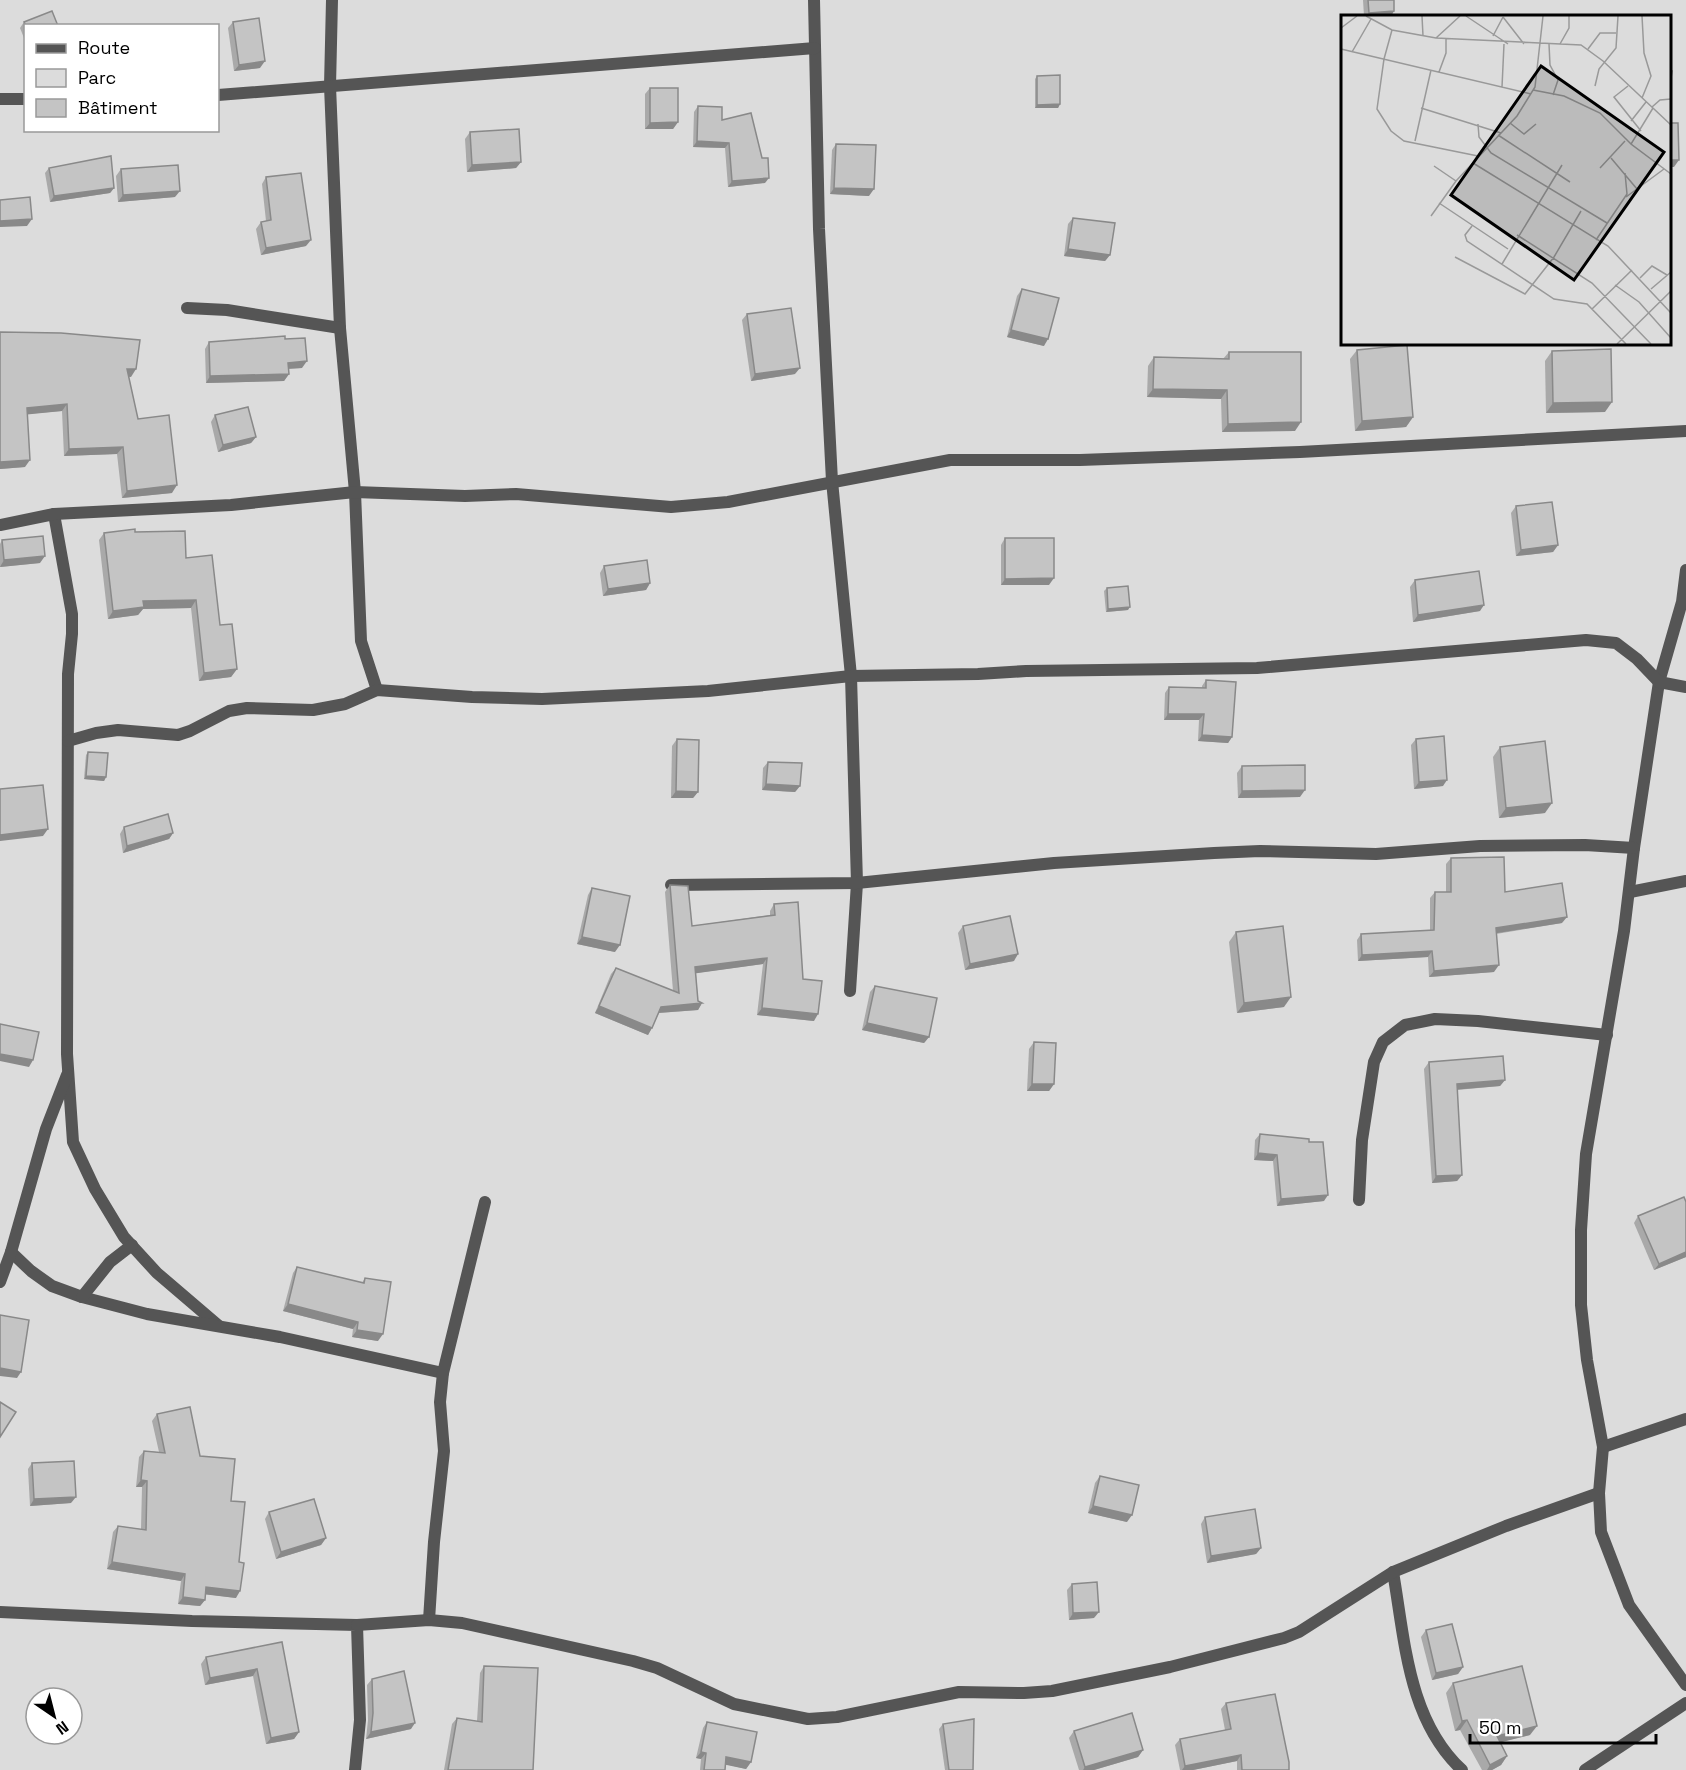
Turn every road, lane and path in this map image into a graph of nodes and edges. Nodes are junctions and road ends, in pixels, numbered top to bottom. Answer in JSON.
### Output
{"nodes":[{"id":1,"x":332,"y":0,"type":"edge"},
{"id":2,"x":814,"y":0,"type":"edge"},
{"id":3,"x":815,"y":48,"type":"junction"},
{"id":4,"x":330,"y":86,"type":"junction"},
{"id":5,"x":219,"y":95,"type":"edge"},
{"id":6,"x":0,"y":99,"type":"edge"},
{"id":7,"x":24,"y":99,"type":"edge"},
{"id":8,"x":187,"y":309,"type":"dead end"},
{"id":9,"x":340,"y":328,"type":"junction"},
{"id":10,"x":1686,"y":431,"type":"edge"},
{"id":11,"x":832,"y":481,"type":"junction"},
{"id":12,"x":356,"y":492,"type":"junction"},
{"id":13,"x":54,"y":514,"type":"junction"},
{"id":14,"x":0,"y":525,"type":"edge"},
{"id":15,"x":1686,"y":570,"type":"edge"},
{"id":16,"x":851,"y":676,"type":"junction"},
{"id":17,"x":1659,"y":682,"type":"junction"},
{"id":18,"x":1686,"y":687,"type":"edge"},
{"id":19,"x":377,"y":690,"type":"junction"},
{"id":20,"x":68,"y":741,"type":"junction"},
{"id":21,"x":1634,"y":848,"type":"junction"},
{"id":22,"x":1686,"y":881,"type":"edge"},
{"id":23,"x":857,"y":883,"type":"junction"},
{"id":24,"x":670,"y":885,"type":"edge"},
{"id":25,"x":1630,"y":892,"type":"junction"},
{"id":26,"x":850,"y":991,"type":"dead end"},
{"id":27,"x":1607,"y":1035,"type":"junction"},
{"id":28,"x":69,"y":1071,"type":"junction"},
{"id":29,"x":1359,"y":1200,"type":"dead end"},
{"id":30,"x":485,"y":1202,"type":"dead end"},
{"id":31,"x":132,"y":1245,"type":"junction"},
{"id":32,"x":11,"y":1252,"type":"junction"},
{"id":33,"x":0,"y":1281,"type":"edge"},
{"id":34,"x":82,"y":1297,"type":"junction"},
{"id":35,"x":219,"y":1326,"type":"junction"},
{"id":36,"x":443,"y":1373,"type":"junction"},
{"id":37,"x":1686,"y":1419,"type":"edge"},
{"id":38,"x":1604,"y":1447,"type":"junction"},
{"id":39,"x":1599,"y":1492,"type":"junction"},
{"id":40,"x":1393,"y":1572,"type":"junction"},
{"id":41,"x":0,"y":1612,"type":"edge"},
{"id":42,"x":429,"y":1620,"type":"junction"},
{"id":43,"x":357,"y":1625,"type":"junction"},
{"id":44,"x":1686,"y":1685,"type":"edge"},
{"id":45,"x":1686,"y":1702,"type":"edge"},
{"id":46,"x":355,"y":1770,"type":"edge"},
{"id":47,"x":1462,"y":1770,"type":"edge"},
{"id":48,"x":1585,"y":1770,"type":"edge"}],
"edges":[{"from":1,"to":4,"type":"street"},
{"from":2,"to":3,"type":"street"},
{"from":3,"to":4,"type":"street"},
{"from":3,"to":11,"type":"street"},
{"from":4,"to":5,"type":"street"},
{"from":4,"to":9,"type":"street"},
{"from":6,"to":7,"type":"street"},
{"from":8,"to":9,"type":"street"},
{"from":9,"to":12,"type":"street"},
{"from":10,"to":11,"type":"street"},
{"from":11,"to":12,"type":"street"},
{"from":11,"to":16,"type":"street"},
{"from":12,"to":13,"type":"street"},
{"from":12,"to":19,"type":"street"},
{"from":13,"to":14,"type":"street"},
{"from":13,"to":20,"type":"street"},
{"from":15,"to":17,"type":"street"},
{"from":16,"to":17,"type":"street"},
{"from":16,"to":19,"type":"street"},
{"from":16,"to":23,"type":"street"},
{"from":17,"to":18,"type":"street"},
{"from":17,"to":21,"type":"street"},
{"from":19,"to":20,"type":"street"},
{"from":20,"to":28,"type":"street"},
{"from":21,"to":23,"type":"street"},
{"from":21,"to":25,"type":"street"},
{"from":22,"to":25,"type":"street"},
{"from":23,"to":24,"type":"street"},
{"from":23,"to":26,"type":"street"},
{"from":25,"to":27,"type":"street"},
{"from":27,"to":29,"type":"street"},
{"from":27,"to":38,"type":"street"},
{"from":28,"to":31,"type":"street"},
{"from":28,"to":32,"type":"street"},
{"from":30,"to":36,"type":"street"},
{"from":31,"to":34,"type":"street"},
{"from":31,"to":35,"type":"street"},
{"from":32,"to":33,"type":"street"},
{"from":32,"to":34,"type":"street"},
{"from":34,"to":35,"type":"street"},
{"from":35,"to":36,"type":"street"},
{"from":36,"to":42,"type":"street"},
{"from":37,"to":38,"type":"street"},
{"from":38,"to":39,"type":"street"},
{"from":39,"to":40,"type":"street"},
{"from":39,"to":44,"type":"street"},
{"from":40,"to":42,"type":"street"},
{"from":40,"to":47,"type":"street"},
{"from":41,"to":43,"type":"street"},
{"from":42,"to":43,"type":"street"},
{"from":43,"to":46,"type":"street"},
{"from":45,"to":48,"type":"street"}]}
